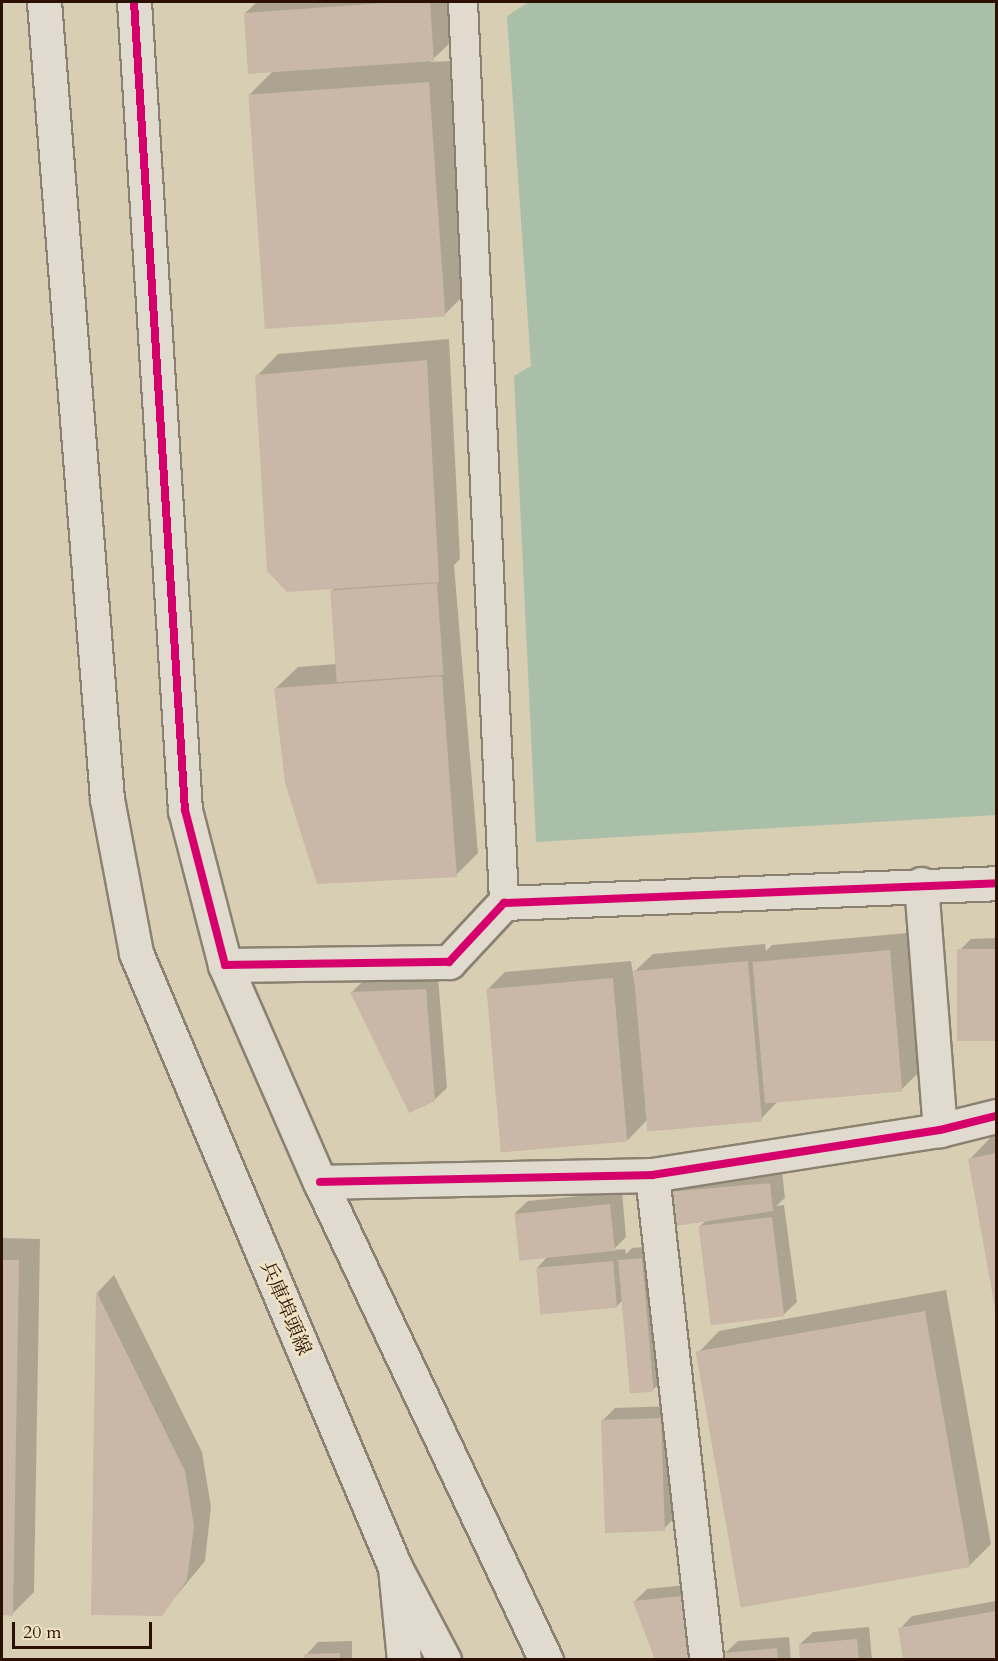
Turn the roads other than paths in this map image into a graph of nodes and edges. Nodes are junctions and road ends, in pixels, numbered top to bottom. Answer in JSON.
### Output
{"nodes":[{"id":1,"x":44,"y":2,"type":"edge"},
{"id":2,"x":134,"y":2,"type":"edge"},
{"id":3,"x":463,"y":2,"type":"edge"},
{"id":4,"x":996,"y":883,"type":"edge"},
{"id":5,"x":921,"y":884,"type":"junction"},
{"id":6,"x":504,"y":903,"type":"junction"},
{"id":7,"x":225,"y":965,"type":"junction"},
{"id":8,"x":996,"y":1116,"type":"edge"},
{"id":9,"x":940,"y":1130,"type":"junction"},
{"id":10,"x":652,"y":1176,"type":"junction"},
{"id":11,"x":320,"y":1182,"type":"junction"},
{"id":12,"x":395,"y":1567,"type":"junction"},
{"id":13,"x":404,"y":1659,"type":"edge"},
{"id":14,"x":444,"y":1659,"type":"edge"},
{"id":15,"x":546,"y":1659,"type":"edge"},
{"id":16,"x":706,"y":1659,"type":"edge"}],
"edges":[{"from":1,"to":12,"type":"street","name":"兵庫埠頭線"},
{"from":2,"to":7,"type":"street"},
{"from":3,"to":6,"type":"lane"},
{"from":4,"to":5,"type":"street"},
{"from":5,"to":6,"type":"street"},
{"from":5,"to":9,"type":"street"},
{"from":6,"to":7,"type":"street"},
{"from":7,"to":11,"type":"street"},
{"from":8,"to":9,"type":"street"},
{"from":9,"to":10,"type":"street"},
{"from":10,"to":11,"type":"street"},
{"from":10,"to":16,"type":"street"},
{"from":11,"to":15,"type":"street"},
{"from":12,"to":13,"type":"street"},
{"from":12,"to":14,"type":"street","name":"兵庫埠頭線"}]}
